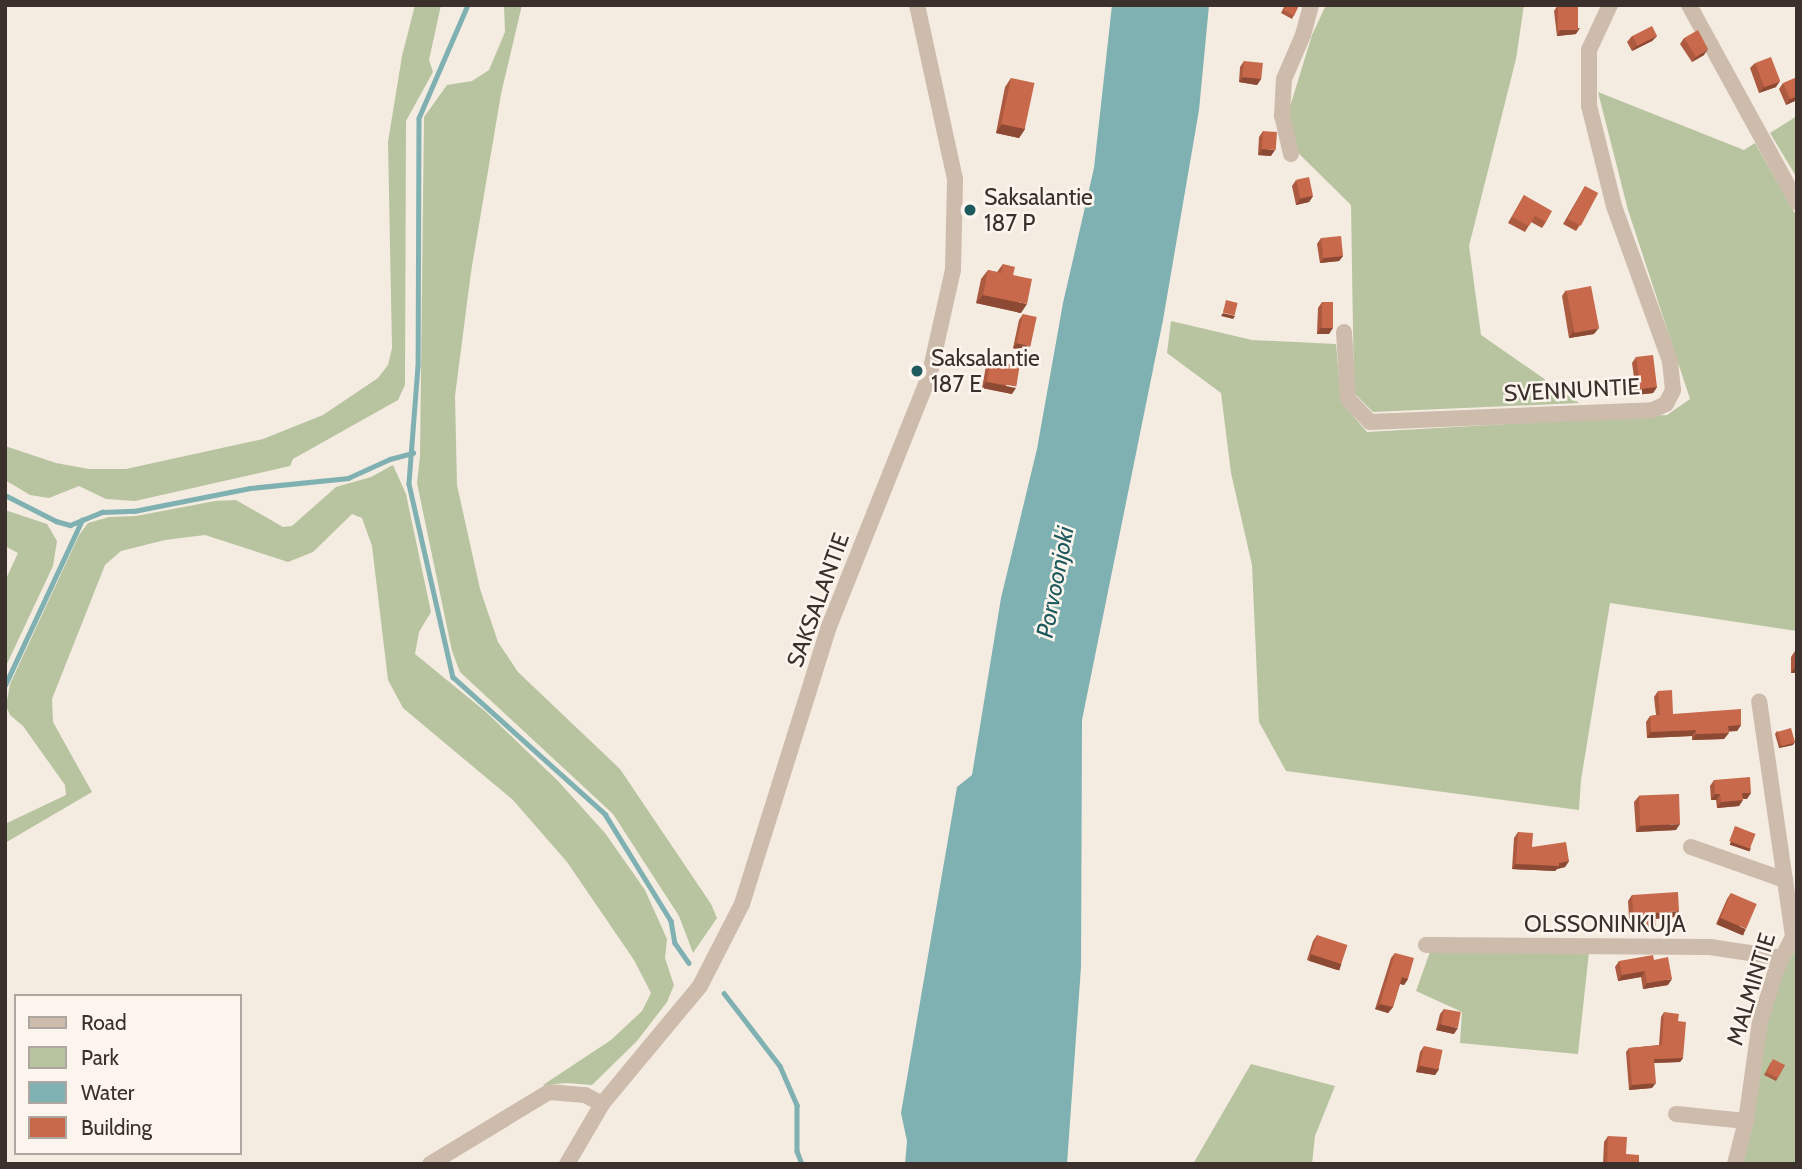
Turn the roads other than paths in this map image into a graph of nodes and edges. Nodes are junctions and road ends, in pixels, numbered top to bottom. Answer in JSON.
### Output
{"nodes":[{"id":1,"x":917,"y":5,"type":"edge"},
{"id":2,"x":1311,"y":5,"type":"edge"},
{"id":3,"x":1610,"y":5,"type":"edge"},
{"id":4,"x":1689,"y":5,"type":"edge"},
{"id":5,"x":1291,"y":154,"type":"dead end"},
{"id":6,"x":1797,"y":202,"type":"edge"},
{"id":7,"x":1344,"y":332,"type":"dead end"},
{"id":8,"x":1759,"y":701,"type":"dead end"},
{"id":9,"x":1692,"y":847,"type":"dead end"},
{"id":10,"x":1785,"y":880,"type":"junction"},
{"id":11,"x":1795,"y":936,"type":"edge"},
{"id":12,"x":1426,"y":945,"type":"dead end"},
{"id":13,"x":1783,"y":958,"type":"junction"},
{"id":14,"x":602,"y":1104,"type":"junction"},
{"id":15,"x":1676,"y":1114,"type":"dead end"},
{"id":16,"x":1746,"y":1121,"type":"junction"},
{"id":17,"x":430,"y":1164,"type":"edge"},
{"id":18,"x":567,"y":1164,"type":"edge"},
{"id":19,"x":1735,"y":1164,"type":"edge"}],
"edges":[{"from":1,"to":14,"type":"street","name":"SAKSALANTIE"},
{"from":2,"to":5,"type":"street"},
{"from":3,"to":7,"type":"street","name":"SVENNUNTIE"},
{"from":4,"to":6,"type":"street"},
{"from":8,"to":10,"type":"street","name":"MALMINTIE"},
{"from":9,"to":10,"type":"street"},
{"from":10,"to":11,"type":"street","name":"MALMINTIE"},
{"from":11,"to":13,"type":"street","name":"MALMINTIE"},
{"from":12,"to":13,"type":"street","name":"OLSSONINKUJA"},
{"from":13,"to":16,"type":"street","name":"MALMINTIE"},
{"from":14,"to":17,"type":"street"},
{"from":14,"to":18,"type":"street","name":"SAKSALANTIE"},
{"from":15,"to":16,"type":"street"},
{"from":16,"to":19,"type":"street","name":"MALMINTIE"}]}
